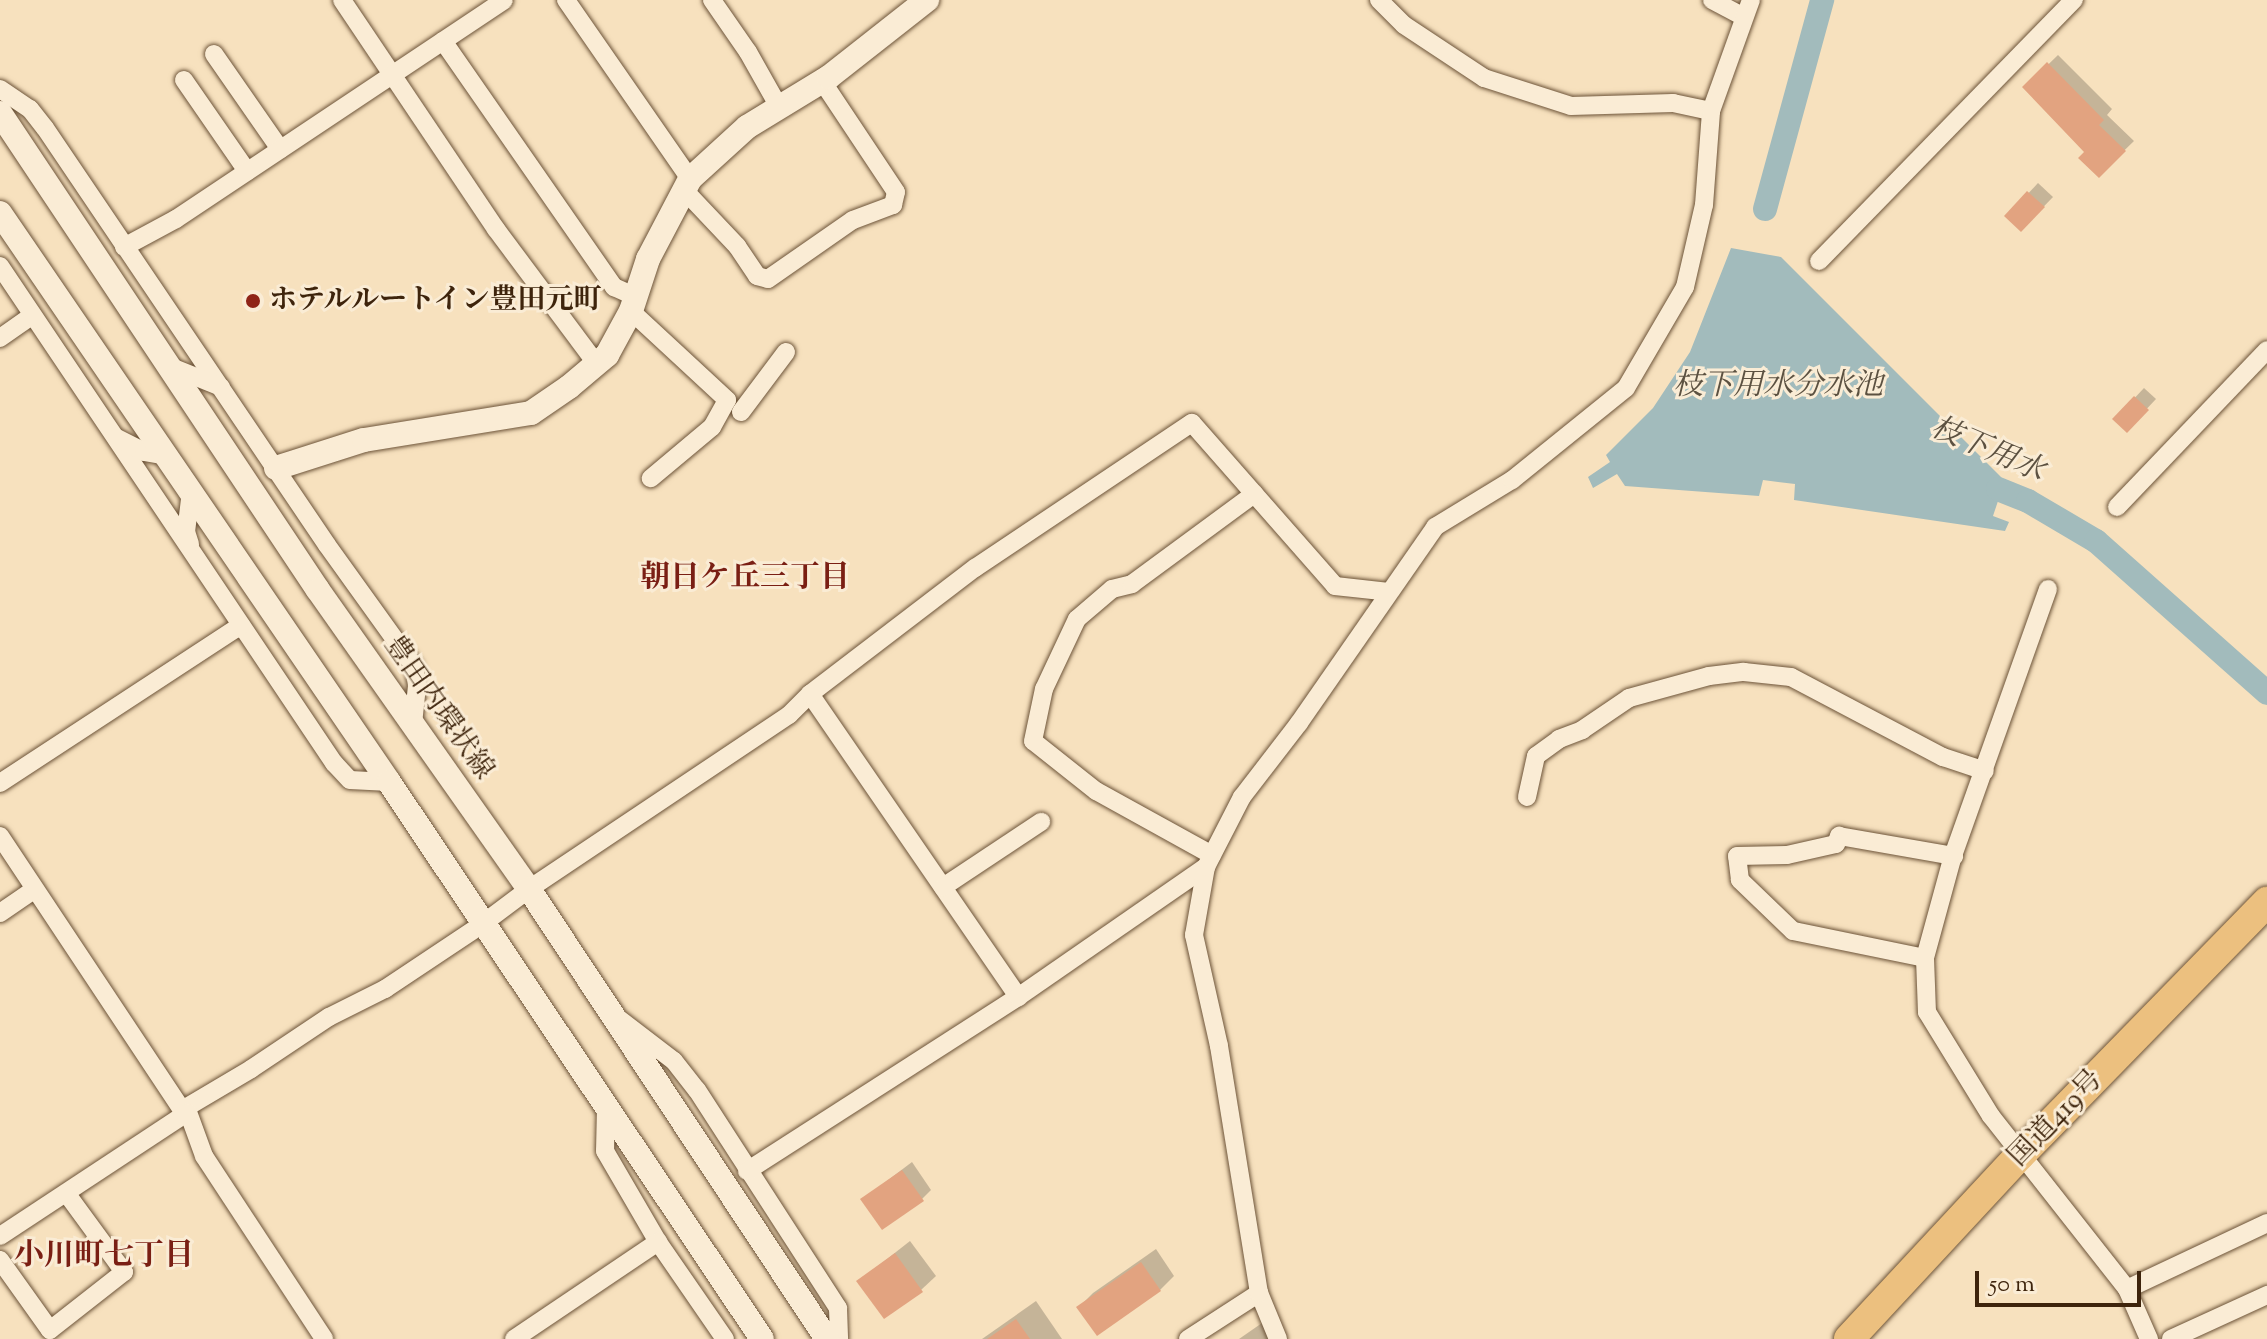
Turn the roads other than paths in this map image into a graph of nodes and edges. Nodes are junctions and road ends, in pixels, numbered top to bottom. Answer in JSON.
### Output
{"nodes":[{"id":1,"x":342,"y":0,"type":"edge"},
{"id":2,"x":504,"y":0,"type":"edge"},
{"id":3,"x":566,"y":0,"type":"edge"},
{"id":4,"x":712,"y":0,"type":"edge"},
{"id":5,"x":927,"y":0,"type":"edge"},
{"id":6,"x":1379,"y":0,"type":"edge"},
{"id":7,"x":1712,"y":0,"type":"edge"},
{"id":8,"x":2074,"y":0,"type":"edge"},
{"id":9,"x":1747,"y":9,"type":"edge"},
{"id":10,"x":443,"y":41,"type":"junction"},
{"id":11,"x":214,"y":54,"type":"dead end"},
{"id":12,"x":392,"y":76,"type":"junction"},
{"id":13,"x":184,"y":80,"type":"dead end"},
{"id":14,"x":822,"y":81,"type":"junction"},
{"id":15,"x":0,"y":89,"type":"edge"},
{"id":16,"x":779,"y":107,"type":"junction"},
{"id":17,"x":1711,"y":111,"type":"junction"},
{"id":18,"x":0,"y":113,"type":"edge"},
{"id":19,"x":280,"y":149,"type":"junction"},
{"id":20,"x":247,"y":171,"type":"junction"},
{"id":21,"x":688,"y":185,"type":"junction"},
{"id":22,"x":0,"y":213,"type":"edge"},
{"id":23,"x":124,"y":247,"type":"junction"},
{"id":24,"x":1819,"y":261,"type":"dead end"},
{"id":25,"x":0,"y":266,"type":"edge"},
{"id":26,"x":633,"y":304,"type":"junction"},
{"id":27,"x":32,"y":316,"type":"junction"},
{"id":28,"x":0,"y":338,"type":"edge"},
{"id":29,"x":2267,"y":350,"type":"edge"},
{"id":30,"x":786,"y":352,"type":"dead end"},
{"id":31,"x":596,"y":363,"type":"junction"},
{"id":32,"x":169,"y":366,"type":"junction"},
{"id":33,"x":221,"y":387,"type":"junction"},
{"id":34,"x":740,"y":411,"type":"junction"},
{"id":35,"x":113,"y":436,"type":"junction"},
{"id":36,"x":167,"y":456,"type":"junction"},
{"id":37,"x":276,"y":468,"type":"junction"},
{"id":38,"x":651,"y":478,"type":"dead end"},
{"id":39,"x":191,"y":493,"type":"junction"},
{"id":40,"x":1254,"y":494,"type":"junction"},
{"id":41,"x":2117,"y":507,"type":"dead end"},
{"id":42,"x":193,"y":555,"type":"junction"},
{"id":43,"x":2048,"y":589,"type":"dead end"},
{"id":44,"x":1389,"y":592,"type":"junction"},
{"id":45,"x":241,"y":625,"type":"junction"},
{"id":46,"x":810,"y":694,"type":"junction"},
{"id":47,"x":413,"y":724,"type":"junction"},
{"id":48,"x":1985,"y":771,"type":"junction"},
{"id":49,"x":389,"y":782,"type":"junction"},
{"id":50,"x":0,"y":783,"type":"edge"},
{"id":51,"x":1527,"y":797,"type":"dead end"},
{"id":52,"x":1041,"y":822,"type":"dead end"},
{"id":53,"x":0,"y":836,"type":"edge"},
{"id":54,"x":1954,"y":856,"type":"junction"},
{"id":55,"x":1209,"y":861,"type":"junction"},
{"id":56,"x":943,"y":887,"type":"junction"},
{"id":57,"x":35,"y":889,"type":"junction"},
{"id":58,"x":529,"y":889,"type":"junction"},
{"id":59,"x":2267,"y":902,"type":"edge"},
{"id":60,"x":0,"y":913,"type":"edge"},
{"id":61,"x":481,"y":925,"type":"junction"},
{"id":62,"x":1925,"y":958,"type":"junction"},
{"id":63,"x":1018,"y":997,"type":"junction"},
{"id":64,"x":611,"y":1014,"type":"junction"},
{"id":65,"x":606,"y":1108,"type":"junction"},
{"id":66,"x":185,"y":1111,"type":"junction"},
{"id":67,"x":2020,"y":1155,"type":"junction"},
{"id":68,"x":747,"y":1171,"type":"junction"},
{"id":69,"x":67,"y":1194,"type":"junction"},
{"id":70,"x":2267,"y":1223,"type":"edge"},
{"id":71,"x":0,"y":1236,"type":"edge"},
{"id":72,"x":658,"y":1242,"type":"junction"},
{"id":73,"x":0,"y":1260,"type":"edge"},
{"id":74,"x":2127,"y":1289,"type":"junction"},
{"id":75,"x":1259,"y":1293,"type":"junction"},
{"id":76,"x":2267,"y":1295,"type":"edge"},
{"id":77,"x":324,"y":1339,"type":"edge"},
{"id":78,"x":514,"y":1339,"type":"edge"},
{"id":79,"x":725,"y":1339,"type":"edge"},
{"id":80,"x":762,"y":1339,"type":"edge"},
{"id":81,"x":827,"y":1339,"type":"edge"},
{"id":82,"x":839,"y":1339,"type":"edge"},
{"id":83,"x":1188,"y":1339,"type":"edge"},
{"id":84,"x":1278,"y":1339,"type":"edge"},
{"id":85,"x":1849,"y":1339,"type":"edge"},
{"id":86,"x":2149,"y":1339,"type":"edge"},
{"id":87,"x":2171,"y":1339,"type":"edge"}],
"edges":[{"from":1,"to":12,"type":"street"},
{"from":2,"to":10,"type":"street"},
{"from":3,"to":21,"type":"street"},
{"from":4,"to":16,"type":"street"},
{"from":5,"to":14,"type":"street"},
{"from":6,"to":17,"type":"street"},
{"from":7,"to":9,"type":"street"},
{"from":8,"to":24,"type":"street"},
{"from":9,"to":17,"type":"street"},
{"from":10,"to":12,"type":"street"},
{"from":10,"to":26,"type":"street"},
{"from":11,"to":19,"type":"street"},
{"from":12,"to":19,"type":"street"},
{"from":12,"to":31,"type":"street"},
{"from":13,"to":20,"type":"street"},
{"from":14,"to":16,"type":"street"},
{"from":14,"to":21,"type":"street"},
{"from":15,"to":23,"type":"street"},
{"from":16,"to":21,"type":"street"},
{"from":17,"to":44,"type":"street"},
{"from":18,"to":32,"type":"street","name":"豊田内環状線"},
{"from":19,"to":20,"type":"street"},
{"from":20,"to":23,"type":"street"},
{"from":21,"to":26,"type":"street"},
{"from":22,"to":36,"type":"street"},
{"from":23,"to":33,"type":"street"},
{"from":25,"to":27,"type":"street"},
{"from":26,"to":31,"type":"street"},
{"from":26,"to":34,"type":"street"},
{"from":27,"to":28,"type":"street"},
{"from":27,"to":35,"type":"street"},
{"from":29,"to":41,"type":"street"},
{"from":30,"to":34,"type":"street"},
{"from":31,"to":37,"type":"street"},
{"from":32,"to":33,"type":"street"},
{"from":32,"to":47,"type":"street","name":"豊田内環状線"},
{"from":33,"to":37,"type":"street"},
{"from":34,"to":38,"type":"street"},
{"from":35,"to":36,"type":"street"},
{"from":35,"to":42,"type":"street"},
{"from":36,"to":39,"type":"street"},
{"from":37,"to":47,"type":"street"},
{"from":39,"to":42,"type":"street"},
{"from":39,"to":49,"type":"street"},
{"from":40,"to":44,"type":"street"},
{"from":40,"to":46,"type":"street"},
{"from":40,"to":55,"type":"street"},
{"from":42,"to":45,"type":"street"},
{"from":43,"to":48,"type":"street"},
{"from":44,"to":55,"type":"street"},
{"from":45,"to":49,"type":"street"},
{"from":45,"to":50,"type":"street"},
{"from":46,"to":56,"type":"street"},
{"from":46,"to":58,"type":"street"},
{"from":47,"to":58,"type":"street","name":"豊田内環状線"},
{"from":48,"to":51,"type":"street"},
{"from":48,"to":54,"type":"street"},
{"from":49,"to":61,"type":"street"},
{"from":52,"to":56,"type":"street"},
{"from":53,"to":57,"type":"street"},
{"from":54,"to":62,"type":"street"},
{"from":54,"to":62,"type":"street"},
{"from":55,"to":63,"type":"street"},
{"from":55,"to":75,"type":"street"},
{"from":56,"to":63,"type":"street"},
{"from":57,"to":60,"type":"street"},
{"from":57,"to":66,"type":"street"},
{"from":58,"to":61,"type":"street"},
{"from":58,"to":64,"type":"street","name":"豊田内環状線"},
{"from":59,"to":67,"type":"highway","name":"国道419号"},
{"from":61,"to":65,"type":"street"},
{"from":61,"to":66,"type":"street"},
{"from":62,"to":67,"type":"street"},
{"from":63,"to":68,"type":"street"},
{"from":64,"to":68,"type":"street"},
{"from":64,"to":81,"type":"street","name":"豊田内環状線"},
{"from":65,"to":72,"type":"street"},
{"from":65,"to":80,"type":"street"},
{"from":66,"to":69,"type":"street"},
{"from":66,"to":77,"type":"street"},
{"from":67,"to":74,"type":"street"},
{"from":67,"to":85,"type":"highway","name":"国道419号"},
{"from":68,"to":82,"type":"street"},
{"from":69,"to":71,"type":"street"},
{"from":69,"to":73,"type":"street"},
{"from":70,"to":74,"type":"street"},
{"from":72,"to":78,"type":"street"},
{"from":72,"to":79,"type":"street"},
{"from":74,"to":86,"type":"street"},
{"from":75,"to":83,"type":"street"},
{"from":75,"to":84,"type":"street"},
{"from":76,"to":87,"type":"street"}]}
